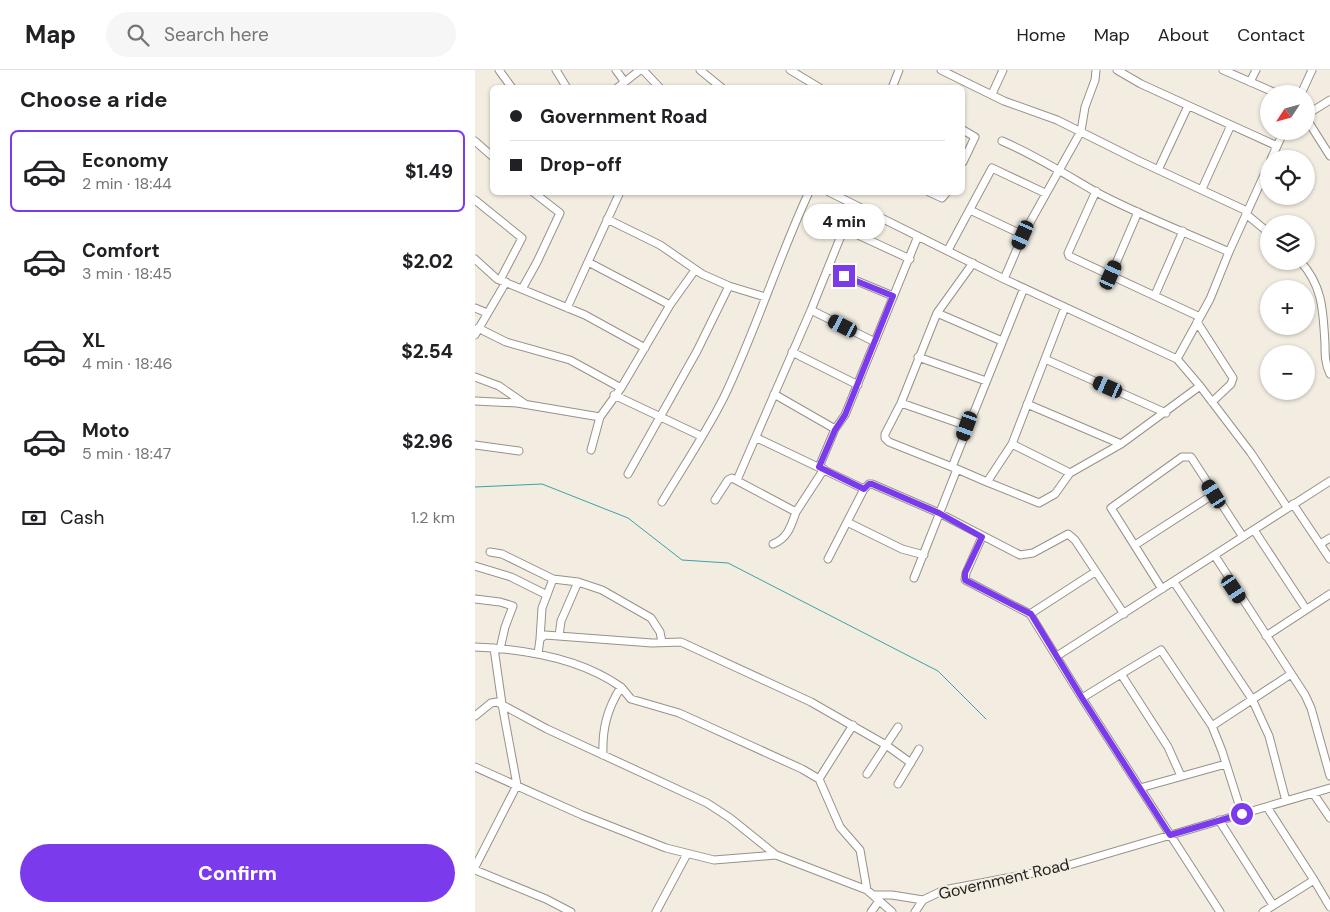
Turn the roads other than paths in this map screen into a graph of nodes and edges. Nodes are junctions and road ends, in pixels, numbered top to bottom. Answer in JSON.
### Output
{"nodes":[{"id":1,"x":499,"y":70,"type":"edge"},
{"id":2,"x":556,"y":70,"type":"edge"},
{"id":3,"x":616,"y":70,"type":"edge"},
{"id":4,"x":642,"y":70,"type":"edge"},
{"id":5,"x":700,"y":70,"type":"edge"},
{"id":6,"x":790,"y":70,"type":"edge"},
{"id":7,"x":899,"y":70,"type":"edge"},
{"id":8,"x":941,"y":70,"type":"edge"},
{"id":9,"x":1003,"y":70,"type":"edge"},
{"id":10,"x":1096,"y":70,"type":"edge"},
{"id":11,"x":1117,"y":70,"type":"edge"},
{"id":12,"x":1223,"y":70,"type":"edge"},
{"id":13,"x":1256,"y":70,"type":"edge"},
{"id":14,"x":1312,"y":70,"type":"edge"},
{"id":15,"x":951,"y":72,"type":"edge"},
{"id":16,"x":624,"y":81,"type":"junction"},
{"id":17,"x":1250,"y":82,"type":"junction"},
{"id":18,"x":510,"y":85,"type":"edge"},
{"id":19,"x":565,"y":85,"type":"edge"},
{"id":20,"x":620,"y":85,"type":"edge"},
{"id":21,"x":657,"y":85,"type":"edge"},
{"id":22,"x":718,"y":85,"type":"edge"},
{"id":23,"x":815,"y":85,"type":"edge"},
{"id":24,"x":893,"y":85,"type":"edge"},
{"id":25,"x":1305,"y":85,"type":"edge"},
{"id":26,"x":1260,"y":86,"type":"edge"},
{"id":27,"x":992,"y":94,"type":"junction"},
{"id":28,"x":1330,"y":100,"type":"edge"},
{"id":29,"x":1188,"y":106,"type":"junction"},
{"id":30,"x":1315,"y":111,"type":"edge"},
{"id":31,"x":1231,"y":125,"type":"junction"},
{"id":32,"x":965,"y":131,"type":"edge"},
{"id":33,"x":1081,"y":131,"type":"junction"},
{"id":34,"x":1315,"y":131,"type":"edge"},
{"id":35,"x":1280,"y":140,"type":"edge"},
{"id":36,"x":1002,"y":141,"type":"dead end"},
{"id":37,"x":475,"y":142,"type":"edge"},
{"id":38,"x":1277,"y":146,"type":"junction"},
{"id":39,"x":1275,"y":150,"type":"edge"},
{"id":40,"x":490,"y":154,"type":"edge"},
{"id":41,"x":1330,"y":154,"type":"edge"},
{"id":42,"x":965,"y":158,"type":"edge"},
{"id":43,"x":1059,"y":169,"type":"junction"},
{"id":44,"x":1158,"y":170,"type":"junction"},
{"id":45,"x":1260,"y":184,"type":"edge"},
{"id":46,"x":1202,"y":190,"type":"junction"},
{"id":47,"x":1096,"y":192,"type":"junction"},
{"id":48,"x":1045,"y":193,"type":"junction"},
{"id":49,"x":537,"y":195,"type":"edge"},
{"id":50,"x":619,"y":195,"type":"edge"},
{"id":51,"x":808,"y":195,"type":"edge"},
{"id":52,"x":840,"y":195,"type":"edge"},
{"id":53,"x":475,"y":200,"type":"edge"},
{"id":54,"x":853,"y":206,"type":"junction"},
{"id":55,"x":970,"y":210,"type":"junction"},
{"id":56,"x":1139,"y":212,"type":"junction"},
{"id":57,"x":1247,"y":212,"type":"junction"},
{"id":58,"x":607,"y":219,"type":"junction"},
{"id":59,"x":1260,"y":224,"type":"edge"},
{"id":60,"x":845,"y":229,"type":"junction"},
{"id":61,"x":1183,"y":231,"type":"junction"},
{"id":62,"x":1023,"y":235,"type":"junction"},
{"id":63,"x":918,"y":236,"type":"junction"},
{"id":64,"x":949,"y":250,"type":"junction"},
{"id":65,"x":1229,"y":252,"type":"junction"},
{"id":66,"x":475,"y":259,"type":"edge"},
{"id":67,"x":910,"y":259,"type":"junction"},
{"id":68,"x":588,"y":262,"type":"junction"},
{"id":69,"x":973,"y":264,"type":"junction"},
{"id":70,"x":828,"y":269,"type":"junction"},
{"id":71,"x":695,"y":270,"type":"junction"},
{"id":72,"x":1307,"y":270,"type":"edge"},
{"id":73,"x":1111,"y":275,"type":"junction"},
{"id":74,"x":1004,"y":279,"type":"junction"},
{"id":75,"x":503,"y":281,"type":"junction"},
{"id":76,"x":729,"y":286,"type":"junction"},
{"id":77,"x":1024,"y":288,"type":"junction"},
{"id":78,"x":522,"y":289,"type":"junction"},
{"id":79,"x":1155,"y":295,"type":"junction"},
{"id":80,"x":893,"y":296,"type":"junction"},
{"id":81,"x":765,"y":297,"type":"junction"},
{"id":82,"x":670,"y":306,"type":"junction"},
{"id":83,"x":1065,"y":307,"type":"junction"},
{"id":84,"x":475,"y":308,"type":"edge"},
{"id":85,"x":567,"y":308,"type":"junction"},
{"id":86,"x":811,"y":310,"type":"junction"},
{"id":87,"x":487,"y":313,"type":"junction"},
{"id":88,"x":937,"y":313,"type":"junction"},
{"id":89,"x":1198,"y":320,"type":"junction"},
{"id":90,"x":477,"y":332,"type":"edge"},
{"id":91,"x":1002,"y":341,"type":"junction"},
{"id":92,"x":875,"y":342,"type":"junction"},
{"id":93,"x":645,"y":348,"type":"junction"},
{"id":94,"x":792,"y":352,"type":"junction"},
{"id":95,"x":918,"y":357,"type":"junction"},
{"id":96,"x":1045,"y":359,"type":"junction"},
{"id":97,"x":1177,"y":359,"type":"junction"},
{"id":98,"x":1330,"y":374,"type":"edge"},
{"id":99,"x":475,"y":376,"type":"edge"},
{"id":100,"x":986,"y":381,"type":"junction"},
{"id":101,"x":858,"y":384,"type":"junction"},
{"id":102,"x":1201,"y":386,"type":"junction"},
{"id":103,"x":621,"y":388,"type":"junction"},
{"id":104,"x":774,"y":394,"type":"junction"},
{"id":105,"x":614,"y":395,"type":"junction"},
{"id":106,"x":475,"y":401,"type":"edge"},
{"id":107,"x":1212,"y":402,"type":"junction"},
{"id":108,"x":901,"y":403,"type":"junction"},
{"id":109,"x":525,"y":404,"type":"junction"},
{"id":110,"x":1027,"y":404,"type":"junction"},
{"id":111,"x":1166,"y":413,"type":"junction"},
{"id":112,"x":599,"y":417,"type":"junction"},
{"id":113,"x":660,"y":418,"type":"junction"},
{"id":114,"x":967,"y":426,"type":"junction"},
{"id":115,"x":835,"y":430,"type":"junction"},
{"id":116,"x":701,"y":436,"type":"junction"},
{"id":117,"x":757,"y":438,"type":"junction"},
{"id":118,"x":475,"y":444,"type":"edge"},
{"id":119,"x":1012,"y":444,"type":"junction"},
{"id":120,"x":1121,"y":444,"type":"junction"},
{"id":121,"x":591,"y":450,"type":"dead end"},
{"id":122,"x":519,"y":451,"type":"dead end"},
{"id":123,"x":822,"y":468,"type":"junction"},
{"id":124,"x":954,"y":468,"type":"junction"},
{"id":125,"x":1070,"y":473,"type":"junction"},
{"id":126,"x":628,"y":474,"type":"dead end"},
{"id":127,"x":737,"y":480,"type":"junction"},
{"id":128,"x":1330,"y":481,"type":"edge"},
{"id":129,"x":987,"y":482,"type":"junction"},
{"id":130,"x":864,"y":489,"type":"junction"},
{"id":131,"x":1214,"y":494,"type":"junction"},
{"id":132,"x":715,"y":500,"type":"dead end"},
{"id":133,"x":662,"y":502,"type":"dead end"},
{"id":134,"x":1290,"y":506,"type":"junction"},
{"id":135,"x":796,"y":512,"type":"junction"},
{"id":136,"x":939,"y":513,"type":"junction"},
{"id":137,"x":847,"y":522,"type":"junction"},
{"id":138,"x":1254,"y":530,"type":"junction"},
{"id":139,"x":982,"y":537,"type":"junction"},
{"id":140,"x":1243,"y":537,"type":"junction"},
{"id":141,"x":1330,"y":538,"type":"edge"},
{"id":142,"x":773,"y":544,"type":"dead end"},
{"id":143,"x":1320,"y":544,"type":"junction"},
{"id":144,"x":1135,"y":545,"type":"junction"},
{"id":145,"x":490,"y":552,"type":"dead end"},
{"id":146,"x":924,"y":555,"type":"junction"},
{"id":147,"x":1215,"y":556,"type":"junction"},
{"id":148,"x":828,"y":559,"type":"dead end"},
{"id":149,"x":1330,"y":559,"type":"edge"},
{"id":150,"x":475,"y":566,"type":"edge"},
{"id":151,"x":1095,"y":572,"type":"junction"},
{"id":152,"x":913,"y":578,"type":"dead end"},
{"id":153,"x":553,"y":579,"type":"junction"},
{"id":154,"x":578,"y":582,"type":"junction"},
{"id":155,"x":1174,"y":582,"type":"junction"},
{"id":156,"x":1162,"y":589,"type":"junction"},
{"id":157,"x":547,"y":594,"type":"junction"},
{"id":158,"x":1330,"y":594,"type":"edge"},
{"id":159,"x":475,"y":599,"type":"edge"},
{"id":160,"x":1306,"y":610,"type":"junction"},
{"id":161,"x":1031,"y":614,"type":"junction"},
{"id":162,"x":1124,"y":614,"type":"junction"},
{"id":163,"x":559,"y":636,"type":"junction"},
{"id":164,"x":1266,"y":636,"type":"junction"},
{"id":165,"x":540,"y":639,"type":"junction"},
{"id":166,"x":662,"y":642,"type":"junction"},
{"id":167,"x":475,"y":647,"type":"edge"},
{"id":168,"x":497,"y":648,"type":"junction"},
{"id":169,"x":538,"y":654,"type":"junction"},
{"id":170,"x":1057,"y":656,"type":"junction"},
{"id":171,"x":1121,"y":674,"type":"junction"},
{"id":172,"x":1291,"y":674,"type":"junction"},
{"id":173,"x":621,"y":687,"type":"junction"},
{"id":174,"x":1082,"y":698,"type":"junction"},
{"id":175,"x":1252,"y":699,"type":"junction"},
{"id":176,"x":502,"y":704,"type":"junction"},
{"id":177,"x":475,"y":716,"type":"edge"},
{"id":178,"x":853,"y":725,"type":"junction"},
{"id":179,"x":1211,"y":726,"type":"junction"},
{"id":180,"x":898,"y":727,"type":"dead end"},
{"id":181,"x":886,"y":745,"type":"junction"},
{"id":182,"x":919,"y":749,"type":"dead end"},
{"id":183,"x":603,"y":755,"type":"junction"},
{"id":184,"x":911,"y":762,"type":"junction"},
{"id":185,"x":1226,"y":764,"type":"junction"},
{"id":186,"x":475,"y":767,"type":"edge"},
{"id":187,"x":867,"y":774,"type":"dead end"},
{"id":188,"x":1181,"y":776,"type":"junction"},
{"id":189,"x":1330,"y":776,"type":"edge"},
{"id":190,"x":819,"y":779,"type":"junction"},
{"id":191,"x":898,"y":784,"type":"dead end"},
{"id":192,"x":517,"y":785,"type":"junction"},
{"id":193,"x":1140,"y":788,"type":"junction"},
{"id":194,"x":1330,"y":788,"type":"edge"},
{"id":195,"x":1313,"y":793,"type":"junction"},
{"id":196,"x":1286,"y":801,"type":"junction"},
{"id":197,"x":1267,"y":807,"type":"junction"},
{"id":198,"x":1242,"y":814,"type":"junction"},
{"id":199,"x":1330,"y":818,"type":"edge"},
{"id":200,"x":1219,"y":820,"type":"junction"},
{"id":201,"x":1170,"y":835,"type":"junction"},
{"id":202,"x":687,"y":854,"type":"junction"},
{"id":203,"x":776,"y":855,"type":"junction"},
{"id":204,"x":475,"y":868,"type":"edge"},
{"id":205,"x":1313,"y":880,"type":"junction"},
{"id":206,"x":867,"y":890,"type":"junction"},
{"id":207,"x":876,"y":898,"type":"junction"},
{"id":208,"x":923,"y":900,"type":"junction"},
{"id":209,"x":1273,"y":905,"type":"junction"},
{"id":210,"x":1330,"y":907,"type":"edge"},
{"id":211,"x":571,"y":912,"type":"edge"},
{"id":212,"x":656,"y":912,"type":"edge"},
{"id":213,"x":871,"y":912,"type":"edge"},
{"id":214,"x":892,"y":912,"type":"edge"},
{"id":215,"x":915,"y":912,"type":"edge"},
{"id":216,"x":1220,"y":912,"type":"edge"},
{"id":217,"x":1263,"y":912,"type":"edge"}],
"edges":[{"from":1,"to":18,"type":"street"},
{"from":2,"to":19,"type":"street"},
{"from":3,"to":16,"type":"street"},
{"from":4,"to":16,"type":"street"},
{"from":4,"to":21,"type":"street"},
{"from":5,"to":22,"type":"street"},
{"from":6,"to":23,"type":"street"},
{"from":7,"to":24,"type":"street"},
{"from":8,"to":15,"type":"street"},
{"from":9,"to":27,"type":"street"},
{"from":10,"to":33,"type":"street"},
{"from":11,"to":29,"type":"street"},
{"from":12,"to":17,"type":"street"},
{"from":13,"to":17,"type":"street"},
{"from":14,"to":25,"type":"street"},
{"from":15,"to":27,"type":"street"},
{"from":16,"to":20,"type":"street"},
{"from":17,"to":26,"type":"street"},
{"from":27,"to":33,"type":"street"},
{"from":28,"to":30,"type":"street"},
{"from":29,"to":31,"type":"street"},
{"from":29,"to":44,"type":"street"},
{"from":31,"to":38,"type":"street"},
{"from":31,"to":46,"type":"street"},
{"from":32,"to":42,"type":"street"},
{"from":33,"to":43,"type":"street"},
{"from":33,"to":44,"type":"street"},
{"from":34,"to":41,"type":"street"},
{"from":35,"to":38,"type":"street"},
{"from":36,"to":43,"type":"street"},
{"from":37,"to":40,"type":"street"},
{"from":38,"to":39,"type":"street"},
{"from":43,"to":47,"type":"street"},
{"from":43,"to":48,"type":"street"},
{"from":44,"to":46,"type":"street"},
{"from":45,"to":57,"type":"street"},
{"from":46,"to":57,"type":"street"},
{"from":47,"to":56,"type":"street"},
{"from":47,"to":73,"type":"street"},
{"from":48,"to":55,"type":"street"},
{"from":48,"to":62,"type":"street"},
{"from":49,"to":78,"type":"street"},
{"from":50,"to":58,"type":"street"},
{"from":51,"to":81,"type":"street"},
{"from":52,"to":54,"type":"street"},
{"from":53,"to":75,"type":"street"},
{"from":54,"to":60,"type":"street"},
{"from":54,"to":63,"type":"street"},
{"from":55,"to":62,"type":"street"},
{"from":55,"to":64,"type":"street"},
{"from":56,"to":61,"type":"street"},
{"from":56,"to":73,"type":"street"},
{"from":57,"to":59,"type":"street"},
{"from":57,"to":65,"type":"street"},
{"from":58,"to":68,"type":"street"},
{"from":58,"to":71,"type":"street"},
{"from":60,"to":67,"type":"street"},
{"from":60,"to":70,"type":"street"},
{"from":61,"to":65,"type":"street"},
{"from":61,"to":79,"type":"street"},
{"from":62,"to":74,"type":"street"},
{"from":63,"to":64,"type":"street"},
{"from":63,"to":67,"type":"street"},
{"from":64,"to":69,"type":"street"},
{"from":65,"to":89,"type":"street"},
{"from":66,"to":75,"type":"street"},
{"from":67,"to":80,"type":"street"},
{"from":68,"to":82,"type":"street"},
{"from":68,"to":85,"type":"street"},
{"from":69,"to":74,"type":"street"},
{"from":69,"to":88,"type":"street"},
{"from":70,"to":80,"type":"street"},
{"from":70,"to":86,"type":"street"},
{"from":71,"to":76,"type":"street"},
{"from":71,"to":82,"type":"street"},
{"from":72,"to":98,"type":"street"},
{"from":73,"to":79,"type":"street"},
{"from":74,"to":77,"type":"street"},
{"from":75,"to":78,"type":"street"},
{"from":75,"to":87,"type":"street"},
{"from":76,"to":81,"type":"street"},
{"from":76,"to":113,"type":"street"},
{"from":77,"to":83,"type":"street"},
{"from":77,"to":91,"type":"street"},
{"from":78,"to":85,"type":"street"},
{"from":79,"to":89,"type":"street"},
{"from":80,"to":92,"type":"street"},
{"from":81,"to":116,"type":"street"},
{"from":82,"to":93,"type":"street"},
{"from":83,"to":96,"type":"street"},
{"from":83,"to":97,"type":"street"},
{"from":84,"to":87,"type":"street"},
{"from":85,"to":93,"type":"street"},
{"from":86,"to":92,"type":"street"},
{"from":86,"to":94,"type":"street"},
{"from":87,"to":90,"type":"street"},
{"from":88,"to":91,"type":"street"},
{"from":88,"to":95,"type":"street"},
{"from":89,"to":97,"type":"street"},
{"from":89,"to":107,"type":"street"},
{"from":90,"to":103,"type":"street"},
{"from":91,"to":100,"type":"street"},
{"from":92,"to":101,"type":"street"},
{"from":93,"to":103,"type":"street"},
{"from":94,"to":101,"type":"street"},
{"from":94,"to":104,"type":"street"},
{"from":95,"to":100,"type":"street"},
{"from":95,"to":108,"type":"street"},
{"from":96,"to":110,"type":"street"},
{"from":96,"to":111,"type":"street"},
{"from":97,"to":102,"type":"street"},
{"from":99,"to":109,"type":"street"},
{"from":100,"to":114,"type":"street"},
{"from":101,"to":115,"type":"street"},
{"from":102,"to":107,"type":"street"},
{"from":102,"to":111,"type":"street"},
{"from":103,"to":105,"type":"street"},
{"from":104,"to":115,"type":"street"},
{"from":104,"to":117,"type":"street"},
{"from":105,"to":112,"type":"street"},
{"from":105,"to":113,"type":"street"},
{"from":106,"to":109,"type":"street"},
{"from":107,"to":134,"type":"street"},
{"from":108,"to":114,"type":"street"},
{"from":108,"to":124,"type":"street"},
{"from":109,"to":112,"type":"street"},
{"from":110,"to":119,"type":"street"},
{"from":110,"to":120,"type":"street"},
{"from":111,"to":120,"type":"street"},
{"from":112,"to":121,"type":"street"},
{"from":113,"to":116,"type":"street"},
{"from":113,"to":126,"type":"street"},
{"from":114,"to":124,"type":"street"},
{"from":115,"to":123,"type":"street"},
{"from":116,"to":133,"type":"street"},
{"from":117,"to":123,"type":"street"},
{"from":117,"to":127,"type":"street"},
{"from":118,"to":122,"type":"street"},
{"from":119,"to":125,"type":"street"},
{"from":119,"to":129,"type":"street"},
{"from":120,"to":125,"type":"street"},
{"from":123,"to":130,"type":"street"},
{"from":123,"to":135,"type":"street"},
{"from":124,"to":129,"type":"street"},
{"from":124,"to":136,"type":"street"},
{"from":125,"to":129,"type":"street"},
{"from":127,"to":132,"type":"street"},
{"from":127,"to":135,"type":"street"},
{"from":128,"to":134,"type":"street"},
{"from":130,"to":136,"type":"street"},
{"from":130,"to":137,"type":"street"},
{"from":131,"to":140,"type":"street"},
{"from":131,"to":144,"type":"street"},
{"from":131,"to":144,"type":"street"},
{"from":134,"to":138,"type":"street"},
{"from":134,"to":143,"type":"street"},
{"from":135,"to":142,"type":"street"},
{"from":136,"to":139,"type":"street"},
{"from":136,"to":146,"type":"street"},
{"from":137,"to":146,"type":"street"},
{"from":137,"to":148,"type":"street"},
{"from":138,"to":140,"type":"street"},
{"from":138,"to":160,"type":"street"},
{"from":139,"to":151,"type":"street"},
{"from":139,"to":161,"type":"street"},
{"from":140,"to":147,"type":"street"},
{"from":141,"to":143,"type":"street"},
{"from":143,"to":149,"type":"street"},
{"from":144,"to":156,"type":"street"},
{"from":145,"to":153,"type":"street"},
{"from":146,"to":152,"type":"street"},
{"from":147,"to":155,"type":"street"},
{"from":147,"to":164,"type":"street"},
{"from":150,"to":157,"type":"street"},
{"from":151,"to":161,"type":"street"},
{"from":151,"to":162,"type":"street"},
{"from":153,"to":154,"type":"street"},
{"from":153,"to":157,"type":"street"},
{"from":154,"to":163,"type":"street"},
{"from":154,"to":166,"type":"street"},
{"from":155,"to":156,"type":"street"},
{"from":155,"to":175,"type":"street"},
{"from":156,"to":162,"type":"street"},
{"from":157,"to":165,"type":"street"},
{"from":158,"to":160,"type":"street"},
{"from":159,"to":168,"type":"street"},
{"from":160,"to":164,"type":"street"},
{"from":161,"to":170,"type":"street"},
{"from":162,"to":170,"type":"street"},
{"from":163,"to":165,"type":"street"},
{"from":163,"to":166,"type":"street"},
{"from":164,"to":172,"type":"street"},
{"from":165,"to":169,"type":"street"},
{"from":166,"to":178,"type":"street"},
{"from":167,"to":168,"type":"street"},
{"from":168,"to":169,"type":"street"},
{"from":168,"to":176,"type":"street"},
{"from":169,"to":173,"type":"street"},
{"from":170,"to":174,"type":"street"},
{"from":171,"to":174,"type":"street"},
{"from":171,"to":179,"type":"street"},
{"from":171,"to":188,"type":"street"},
{"from":172,"to":175,"type":"street"},
{"from":172,"to":189,"type":"street"},
{"from":173,"to":183,"type":"street"},
{"from":173,"to":190,"type":"street"},
{"from":174,"to":193,"type":"street"},
{"from":175,"to":179,"type":"street"},
{"from":175,"to":196,"type":"street"},
{"from":176,"to":177,"type":"street"},
{"from":176,"to":183,"type":"street"},
{"from":176,"to":192,"type":"street"},
{"from":178,"to":181,"type":"street"},
{"from":178,"to":190,"type":"street"},
{"from":179,"to":185,"type":"street"},
{"from":180,"to":181,"type":"street"},
{"from":181,"to":184,"type":"street"},
{"from":181,"to":187,"type":"street"},
{"from":182,"to":184,"type":"street"},
{"from":183,"to":203,"type":"street"},
{"from":184,"to":191,"type":"street"},
{"from":185,"to":188,"type":"street"},
{"from":185,"to":198,"type":"street"},
{"from":186,"to":192,"type":"street"},
{"from":188,"to":193,"type":"street"},
{"from":190,"to":206,"type":"street"},
{"from":192,"to":202,"type":"street"},
{"from":192,"to":204,"type":"street"},
{"from":193,"to":201,"type":"street"},
{"from":194,"to":195,"type":"street","name":"Government Road"},
{"from":195,"to":196,"type":"street","name":"Government Road"},
{"from":195,"to":199,"type":"street"},
{"from":196,"to":197,"type":"street","name":"Government Road"},
{"from":197,"to":198,"type":"street","name":"Government Road"},
{"from":197,"to":205,"type":"street"},
{"from":198,"to":200,"type":"street","name":"Government Road"},
{"from":200,"to":201,"type":"street","name":"Government Road"},
{"from":200,"to":209,"type":"street"},
{"from":201,"to":208,"type":"street","name":"Government Road"},
{"from":201,"to":216,"type":"street"},
{"from":202,"to":203,"type":"street"},
{"from":202,"to":212,"type":"street"},
{"from":203,"to":206,"type":"street"},
{"from":204,"to":211,"type":"street"},
{"from":205,"to":209,"type":"street"},
{"from":205,"to":210,"type":"street"},
{"from":206,"to":207,"type":"street"},
{"from":207,"to":208,"type":"street"},
{"from":207,"to":213,"type":"street"},
{"from":207,"to":214,"type":"street"},
{"from":208,"to":215,"type":"street","name":"Government Road"},
{"from":209,"to":217,"type":"street"}]}
